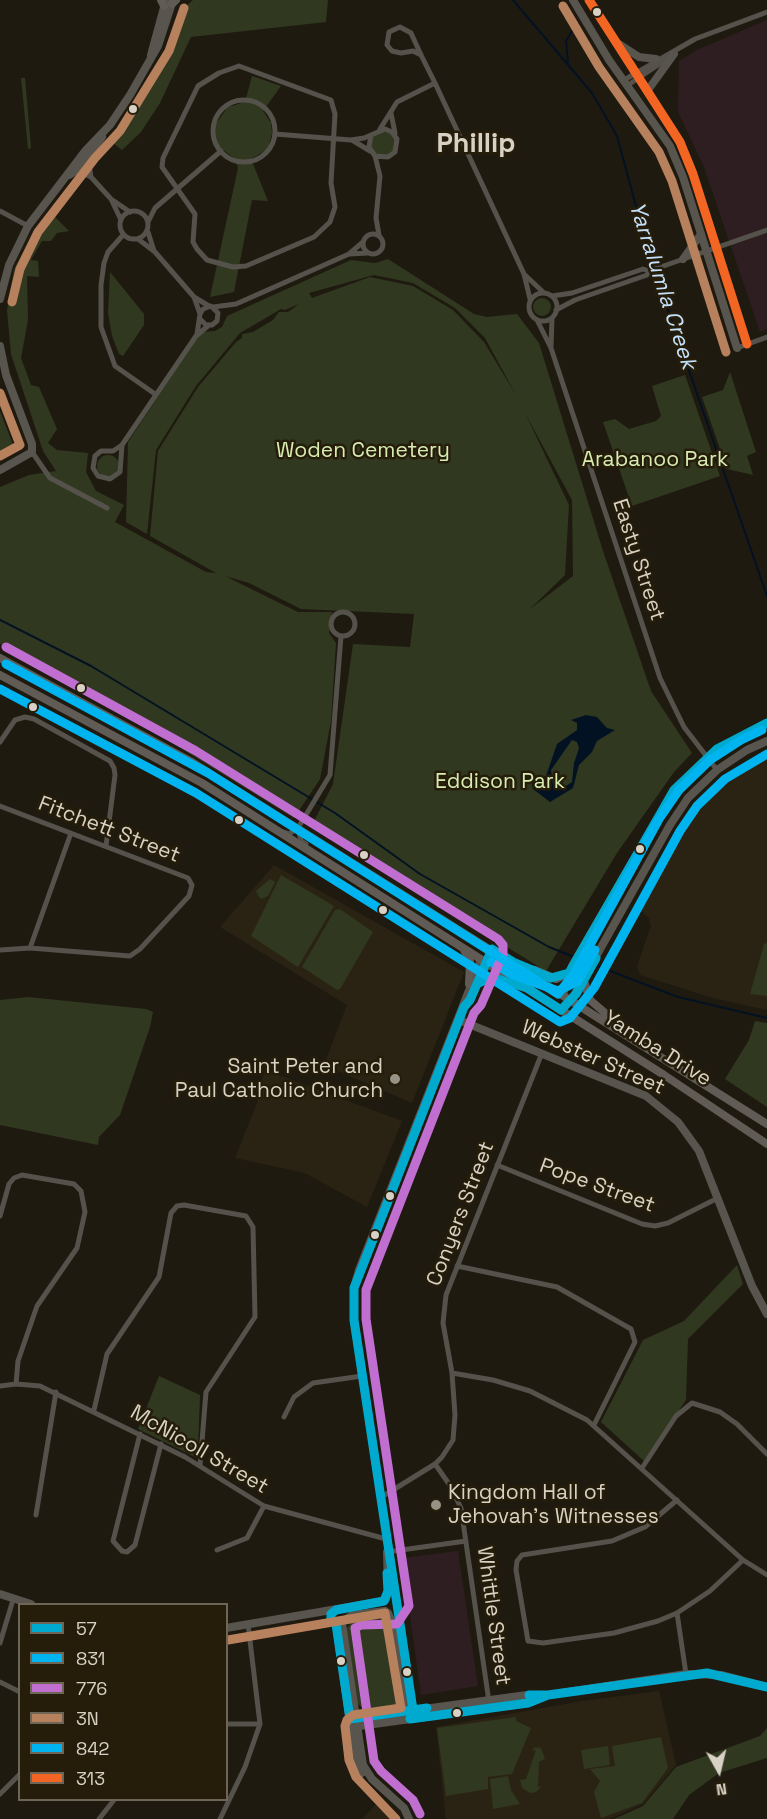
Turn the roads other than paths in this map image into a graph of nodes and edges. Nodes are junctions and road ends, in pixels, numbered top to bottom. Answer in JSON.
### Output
{"nodes":[{"id":1,"x":573,"y":0,"type":"edge"},
{"id":2,"x":589,"y":0,"type":"edge"},
{"id":3,"x":169,"y":2,"type":"edge"},
{"id":4,"x":767,"y":12,"type":"edge"},
{"id":5,"x":615,"y":42,"type":"junction"},
{"id":6,"x":682,"y":46,"type":"junction"},
{"id":7,"x":674,"y":54,"type":"junction"},
{"id":8,"x":421,"y":55,"type":"junction"},
{"id":9,"x":656,"y":59,"type":"junction"},
{"id":10,"x":638,"y":74,"type":"junction"},
{"id":11,"x":626,"y":82,"type":"junction"},
{"id":12,"x":435,"y":83,"type":"junction"},
{"id":13,"x":648,"y":90,"type":"junction"},
{"id":14,"x":391,"y":111,"type":"junction"},
{"id":15,"x":380,"y":129,"type":"junction"},
{"id":16,"x":275,"y":134,"type":"junction"},
{"id":17,"x":371,"y":135,"type":"junction"},
{"id":18,"x":395,"y":135,"type":"junction"},
{"id":19,"x":335,"y":138,"type":"junction"},
{"id":20,"x":351,"y":140,"type":"junction"},
{"id":21,"x":221,"y":151,"type":"junction"},
{"id":22,"x":370,"y":151,"type":"junction"},
{"id":23,"x":375,"y":156,"type":"junction"},
{"id":24,"x":388,"y":157,"type":"junction"},
{"id":25,"x":78,"y":165,"type":"junction"},
{"id":26,"x":380,"y":176,"type":"junction"},
{"id":27,"x":177,"y":188,"type":"junction"},
{"id":28,"x":111,"y":199,"type":"junction"},
{"id":29,"x":154,"y":208,"type":"junction"},
{"id":30,"x":0,"y":211,"type":"edge"},
{"id":31,"x":129,"y":212,"type":"junction"},
{"id":32,"x":140,"y":212,"type":"junction"},
{"id":33,"x":376,"y":219,"type":"junction"},
{"id":34,"x":120,"y":220,"type":"junction"},
{"id":35,"x":148,"y":222,"type":"junction"},
{"id":36,"x":28,"y":226,"type":"junction"},
{"id":37,"x":767,"y":230,"type":"edge"},
{"id":38,"x":147,"y":231,"type":"junction"},
{"id":39,"x":701,"y":234,"type":"junction"},
{"id":40,"x":123,"y":235,"type":"junction"},
{"id":41,"x":368,"y":235,"type":"junction"},
{"id":42,"x":378,"y":235,"type":"junction"},
{"id":43,"x":138,"y":239,"type":"junction"},
{"id":44,"x":363,"y":242,"type":"junction"},
{"id":45,"x":717,"y":248,"type":"junction"},
{"id":46,"x":706,"y":251,"type":"junction"},
{"id":47,"x":155,"y":252,"type":"junction"},
{"id":48,"x":368,"y":253,"type":"junction"},
{"id":49,"x":349,"y":254,"type":"junction"},
{"id":50,"x":683,"y":259,"type":"junction"},
{"id":51,"x":648,"y":271,"type":"junction"},
{"id":52,"x":524,"y":274,"type":"junction"},
{"id":53,"x":543,"y":292,"type":"junction"},
{"id":54,"x":552,"y":296,"type":"junction"},
{"id":55,"x":194,"y":297,"type":"junction"},
{"id":56,"x":0,"y":299,"type":"edge"},
{"id":57,"x":530,"y":299,"type":"junction"},
{"id":58,"x":236,"y":304,"type":"junction"},
{"id":59,"x":211,"y":307,"type":"junction"},
{"id":60,"x":556,"y":310,"type":"junction"},
{"id":61,"x":200,"y":317,"type":"junction"},
{"id":62,"x":219,"y":318,"type":"junction"},
{"id":63,"x":552,"y":318,"type":"junction"},
{"id":64,"x":537,"y":320,"type":"junction"},
{"id":65,"x":208,"y":325,"type":"junction"},
{"id":66,"x":196,"y":336,"type":"junction"},
{"id":67,"x":767,"y":338,"type":"edge"},
{"id":68,"x":747,"y":344,"type":"junction"},
{"id":69,"x":0,"y":346,"type":"edge"},
{"id":70,"x":551,"y":348,"type":"junction"},
{"id":71,"x":737,"y":348,"type":"joint"},
{"id":72,"x":155,"y":394,"type":"junction"},
{"id":73,"x":122,"y":445,"type":"junction"},
{"id":74,"x":113,"y":451,"type":"junction"},
{"id":75,"x":32,"y":452,"type":"junction"},
{"id":76,"x":120,"y":456,"type":"junction"},
{"id":77,"x":0,"y":470,"type":"edge"},
{"id":78,"x":107,"y":508,"type":"dead end"},
{"id":79,"x":341,"y":636,"type":"junction"},
{"id":80,"x":0,"y":658,"type":"edge"},
{"id":81,"x":0,"y":675,"type":"edge"},
{"id":82,"x":767,"y":723,"type":"edge"},
{"id":83,"x":767,"y":741,"type":"edge"},
{"id":84,"x":0,"y":742,"type":"edge"},
{"id":85,"x":707,"y":756,"type":"junction"},
{"id":86,"x":717,"y":770,"type":"junction"},
{"id":87,"x":0,"y":806,"type":"edge"},
{"id":88,"x":298,"y":828,"type":"junction"},
{"id":89,"x":275,"y":829,"type":"junction"},
{"id":90,"x":71,"y":833,"type":"junction"},
{"id":91,"x":106,"y":846,"type":"junction"},
{"id":92,"x":316,"y":855,"type":"junction"},
{"id":93,"x":30,"y":948,"type":"junction"},
{"id":94,"x":464,"y":948,"type":"junction"},
{"id":95,"x":492,"y":949,"type":"junction"},
{"id":96,"x":0,"y":950,"type":"edge"},
{"id":97,"x":484,"y":962,"type":"junction"},
{"id":98,"x":515,"y":963,"type":"junction"},
{"id":99,"x":571,"y":970,"type":"junction"},
{"id":100,"x":586,"y":977,"type":"junction"},
{"id":101,"x":473,"y":984,"type":"junction"},
{"id":102,"x":527,"y":988,"type":"junction"},
{"id":103,"x":563,"y":994,"type":"junction"},
{"id":104,"x":572,"y":999,"type":"junction"},
{"id":105,"x":561,"y":1010,"type":"junction"},
{"id":106,"x":459,"y":1020,"type":"junction"},
{"id":107,"x":631,"y":1037,"type":"junction"},
{"id":108,"x":542,"y":1053,"type":"junction"},
{"id":109,"x":767,"y":1124,"type":"edge"},
{"id":110,"x":767,"y":1144,"type":"edge"},
{"id":111,"x":497,"y":1165,"type":"junction"},
{"id":112,"x":718,"y":1198,"type":"junction"},
{"id":113,"x":0,"y":1216,"type":"edge"},
{"id":114,"x":457,"y":1266,"type":"junction"},
{"id":115,"x":767,"y":1314,"type":"edge"},
{"id":116,"x":452,"y":1372,"type":"junction"},
{"id":117,"x":362,"y":1376,"type":"junction"},
{"id":118,"x":16,"y":1384,"type":"junction"},
{"id":119,"x":0,"y":1386,"type":"edge"},
{"id":120,"x":56,"y":1392,"type":"junction"},
{"id":121,"x":94,"y":1410,"type":"junction"},
{"id":122,"x":284,"y":1417,"type":"dead end"},
{"id":123,"x":594,"y":1425,"type":"junction"},
{"id":124,"x":140,"y":1434,"type":"junction"},
{"id":125,"x":161,"y":1444,"type":"junction"},
{"id":126,"x":767,"y":1454,"type":"edge"},
{"id":127,"x":435,"y":1464,"type":"junction"},
{"id":128,"x":200,"y":1466,"type":"junction"},
{"id":129,"x":642,"y":1468,"type":"junction"},
{"id":130,"x":380,"y":1498,"type":"junction"},
{"id":131,"x":677,"y":1500,"type":"junction"},
{"id":132,"x":264,"y":1506,"type":"junction"},
{"id":133,"x":36,"y":1515,"type":"dead end"},
{"id":134,"x":386,"y":1539,"type":"junction"},
{"id":135,"x":466,"y":1541,"type":"junction"},
{"id":136,"x":217,"y":1550,"type":"dead end"},
{"id":137,"x":387,"y":1552,"type":"junction"},
{"id":138,"x":743,"y":1560,"type":"junction"},
{"id":139,"x":767,"y":1575,"type":"edge"},
{"id":140,"x":0,"y":1594,"type":"edge"},
{"id":141,"x":13,"y":1600,"type":"junction"},
{"id":142,"x":385,"y":1600,"type":"junction"},
{"id":143,"x":23,"y":1603,"type":"edge"},
{"id":144,"x":397,"y":1605,"type":"junction"},
{"id":145,"x":336,"y":1610,"type":"junction"},
{"id":146,"x":386,"y":1612,"type":"junction"},
{"id":147,"x":677,"y":1613,"type":"junction"},
{"id":148,"x":303,"y":1617,"type":"junction"},
{"id":149,"x":338,"y":1622,"type":"junction"},
{"id":150,"x":248,"y":1624,"type":"junction"},
{"id":151,"x":228,"y":1628,"type":"edge"},
{"id":152,"x":0,"y":1643,"type":"edge"},
{"id":153,"x":686,"y":1674,"type":"junction"},
{"id":154,"x":0,"y":1682,"type":"edge"},
{"id":155,"x":767,"y":1687,"type":"edge"},
{"id":156,"x":18,"y":1691,"type":"edge"},
{"id":157,"x":489,"y":1704,"type":"junction"},
{"id":158,"x":410,"y":1714,"type":"junction"},
{"id":159,"x":353,"y":1722,"type":"junction"},
{"id":160,"x":228,"y":1724,"type":"edge"},
{"id":161,"x":260,"y":1724,"type":"junction"},
{"id":162,"x":18,"y":1776,"type":"edge"},
{"id":163,"x":0,"y":1794,"type":"edge"},
{"id":164,"x":113,"y":1801,"type":"edge"},
{"id":165,"x":407,"y":1816,"type":"edge"},
{"id":166,"x":99,"y":1819,"type":"edge"},
{"id":167,"x":220,"y":1819,"type":"edge"}],
"edges":[{"from":1,"to":11,"type":"street"},
{"from":2,"to":5,"type":"street"},
{"from":3,"to":25,"type":"street"},
{"from":4,"to":6,"type":"street"},
{"from":5,"to":9,"type":"street"},
{"from":5,"to":10,"type":"street"},
{"from":6,"to":7,"type":"street"},
{"from":6,"to":9,"type":"street"},
{"from":7,"to":10,"type":"street"},
{"from":7,"to":13,"type":"street"},
{"from":8,"to":8,"type":"street"},
{"from":8,"to":12,"type":"street"},
{"from":9,"to":10,"type":"street"},
{"from":10,"to":11,"type":"street"},
{"from":10,"to":13,"type":"street"},
{"from":11,"to":39,"type":"street"},
{"from":12,"to":14,"type":"street"},
{"from":12,"to":52,"type":"street"},
{"from":13,"to":45,"type":"street"},
{"from":14,"to":15,"type":"street"},
{"from":14,"to":18,"type":"street"},
{"from":15,"to":17,"type":"street"},
{"from":15,"to":18,"type":"street"},
{"from":16,"to":19,"type":"street"},
{"from":16,"to":21,"type":"street"},
{"from":16,"to":21,"type":"street"},
{"from":17,"to":20,"type":"street"},
{"from":17,"to":22,"type":"street"},
{"from":18,"to":24,"type":"street"},
{"from":19,"to":20,"type":"street"},
{"from":19,"to":27,"type":"street"},
{"from":19,"to":27,"type":"street"},
{"from":20,"to":22,"type":"street"},
{"from":21,"to":27,"type":"street"},
{"from":22,"to":23,"type":"street"},
{"from":23,"to":24,"type":"street"},
{"from":23,"to":26,"type":"street"},
{"from":24,"to":26,"type":"street"},
{"from":25,"to":28,"type":"street"},
{"from":25,"to":36,"type":"street"},
{"from":26,"to":33,"type":"street"},
{"from":27,"to":29,"type":"street"},
{"from":28,"to":31,"type":"street"},
{"from":28,"to":34,"type":"street"},
{"from":29,"to":32,"type":"street"},
{"from":29,"to":35,"type":"street"},
{"from":30,"to":36,"type":"street"},
{"from":31,"to":32,"type":"street"},
{"from":31,"to":34,"type":"street"},
{"from":32,"to":35,"type":"street"},
{"from":33,"to":41,"type":"street"},
{"from":33,"to":42,"type":"street"},
{"from":34,"to":40,"type":"street"},
{"from":35,"to":38,"type":"street"},
{"from":36,"to":56,"type":"street"},
{"from":37,"to":45,"type":"street"},
{"from":38,"to":43,"type":"street"},
{"from":38,"to":47,"type":"street"},
{"from":39,"to":46,"type":"street"},
{"from":39,"to":50,"type":"street"},
{"from":40,"to":43,"type":"street"},
{"from":40,"to":72,"type":"street"},
{"from":41,"to":42,"type":"street"},
{"from":41,"to":44,"type":"street"},
{"from":42,"to":48,"type":"street"},
{"from":43,"to":47,"type":"street"},
{"from":44,"to":48,"type":"street"},
{"from":44,"to":49,"type":"street"},
{"from":45,"to":46,"type":"street"},
{"from":45,"to":68,"type":"street"},
{"from":46,"to":50,"type":"street"},
{"from":46,"to":71,"type":"street"},
{"from":47,"to":55,"type":"street"},
{"from":48,"to":49,"type":"street"},
{"from":49,"to":58,"type":"street"},
{"from":50,"to":51,"type":"street"},
{"from":51,"to":54,"type":"street"},
{"from":51,"to":60,"type":"street"},
{"from":52,"to":53,"type":"street"},
{"from":52,"to":57,"type":"street"},
{"from":53,"to":54,"type":"street"},
{"from":53,"to":57,"type":"street"},
{"from":54,"to":60,"type":"street"},
{"from":55,"to":59,"type":"street"},
{"from":55,"to":61,"type":"street"},
{"from":57,"to":64,"type":"street"},
{"from":58,"to":59,"type":"street"},
{"from":58,"to":62,"type":"street"},
{"from":59,"to":61,"type":"street"},
{"from":59,"to":62,"type":"street"},
{"from":60,"to":63,"type":"street"},
{"from":61,"to":65,"type":"street"},
{"from":61,"to":66,"type":"street"},
{"from":62,"to":65,"type":"street"},
{"from":63,"to":64,"type":"street"},
{"from":63,"to":70,"type":"street","name":"Easty Street"},
{"from":64,"to":70,"type":"street","name":"Easty Street"},
{"from":65,"to":66,"type":"street"},
{"from":66,"to":72,"type":"street"},
{"from":67,"to":68,"type":"street"},
{"from":68,"to":71,"type":"street"},
{"from":69,"to":75,"type":"street"},
{"from":70,"to":85,"type":"street","name":"Easty Street"},
{"from":72,"to":73,"type":"street"},
{"from":73,"to":74,"type":"street"},
{"from":73,"to":76,"type":"street"},
{"from":74,"to":76,"type":"street"},
{"from":74,"to":76,"type":"street"},
{"from":75,"to":77,"type":"street"},
{"from":75,"to":78,"type":"street"},
{"from":79,"to":79,"type":"street"},
{"from":79,"to":88,"type":"street"},
{"from":80,"to":88,"type":"main road","name":"Yamba Drive"},
{"from":81,"to":89,"type":"main road","name":"Yamba Drive"},
{"from":82,"to":85,"type":"street"},
{"from":83,"to":86,"type":"street"},
{"from":84,"to":91,"type":"street"},
{"from":85,"to":86,"type":"street","name":"Easty Street"},
{"from":85,"to":99,"type":"street"},
{"from":86,"to":100,"type":"street"},
{"from":87,"to":90,"type":"street","name":"Fitchett Street"},
{"from":88,"to":89,"type":"street"},
{"from":88,"to":92,"type":"street"},
{"from":88,"to":95,"type":"main road","name":"Yamba Drive"},
{"from":89,"to":92,"type":"main road","name":"Yamba Drive"},
{"from":90,"to":91,"type":"street","name":"Fitchett Street"},
{"from":90,"to":93,"type":"street"},
{"from":91,"to":93,"type":"street","name":"Fitchett Street"},
{"from":92,"to":94,"type":"main road","name":"Yamba Drive"},
{"from":93,"to":96,"type":"street","name":"Fitchett Street"},
{"from":94,"to":97,"type":"main road","name":"Yamba Drive"},
{"from":94,"to":101,"type":"main road"},
{"from":95,"to":97,"type":"main road"},
{"from":95,"to":98,"type":"main road","name":"Yamba Drive"},
{"from":97,"to":101,"type":"street"},
{"from":97,"to":102,"type":"main road","name":"Yamba Drive"},
{"from":98,"to":99,"type":"main road"},
{"from":98,"to":103,"type":"main road","name":"Yamba Drive"},
{"from":99,"to":103,"type":"street"},
{"from":100,"to":104,"type":"street"},
{"from":100,"to":107,"type":"main road"},
{"from":101,"to":102,"type":"main road"},
{"from":101,"to":106,"type":"street"},
{"from":102,"to":105,"type":"main road","name":"Yamba Drive"},
{"from":103,"to":104,"type":"main road","name":"Yamba Drive"},
{"from":103,"to":105,"type":"main road"},
{"from":104,"to":105,"type":"main road"},
{"from":104,"to":107,"type":"main road","name":"Yamba Drive"},
{"from":105,"to":110,"type":"main road","name":"Yamba Drive"},
{"from":106,"to":108,"type":"street","name":"Webster Street"},
{"from":106,"to":117,"type":"street"},
{"from":107,"to":109,"type":"main road","name":"Yamba Drive"},
{"from":108,"to":111,"type":"street","name":"Conyers Street"},
{"from":108,"to":112,"type":"street","name":"Webster Street"},
{"from":111,"to":112,"type":"street","name":"Pope Street"},
{"from":111,"to":114,"type":"street","name":"Conyers Street"},
{"from":112,"to":115,"type":"street","name":"Webster Street"},
{"from":113,"to":118,"type":"street"},
{"from":114,"to":116,"type":"street","name":"Conyers Street"},
{"from":114,"to":123,"type":"street"},
{"from":116,"to":123,"type":"street"},
{"from":116,"to":127,"type":"street","name":"Conyers Street"},
{"from":117,"to":122,"type":"street"},
{"from":117,"to":130,"type":"street"},
{"from":118,"to":119,"type":"street","name":"McNicoll Street"},
{"from":118,"to":120,"type":"street","name":"McNicoll Street"},
{"from":120,"to":121,"type":"street","name":"McNicoll Street"},
{"from":120,"to":133,"type":"street"},
{"from":121,"to":124,"type":"street","name":"McNicoll Street"},
{"from":121,"to":128,"type":"street"},
{"from":123,"to":129,"type":"street"},
{"from":124,"to":125,"type":"street","name":"McNicoll Street"},
{"from":124,"to":125,"type":"street"},
{"from":125,"to":128,"type":"street","name":"McNicoll Street"},
{"from":126,"to":129,"type":"street"},
{"from":127,"to":130,"type":"street","name":"Conyers Street"},
{"from":127,"to":135,"type":"street","name":"Whittle Street"},
{"from":128,"to":132,"type":"street","name":"McNicoll Street"},
{"from":129,"to":131,"type":"street"},
{"from":130,"to":134,"type":"street"},
{"from":131,"to":138,"type":"street"},
{"from":131,"to":147,"type":"street"},
{"from":132,"to":134,"type":"street","name":"McNicoll Street"},
{"from":132,"to":136,"type":"street"},
{"from":134,"to":137,"type":"street"},
{"from":135,"to":137,"type":"street"},
{"from":135,"to":157,"type":"street","name":"Whittle Street"},
{"from":137,"to":142,"type":"street"},
{"from":137,"to":144,"type":"street"},
{"from":138,"to":139,"type":"street"},
{"from":138,"to":147,"type":"street"},
{"from":140,"to":141,"type":"street"},
{"from":141,"to":143,"type":"street"},
{"from":141,"to":152,"type":"street"},
{"from":142,"to":144,"type":"street"},
{"from":142,"to":145,"type":"street"},
{"from":142,"to":146,"type":"street"},
{"from":144,"to":146,"type":"street"},
{"from":144,"to":158,"type":"street"},
{"from":145,"to":148,"type":"street"},
{"from":145,"to":149,"type":"street"},
{"from":145,"to":149,"type":"street"},
{"from":146,"to":149,"type":"street"},
{"from":146,"to":158,"type":"street"},
{"from":147,"to":153,"type":"street"},
{"from":148,"to":149,"type":"street"},
{"from":148,"to":150,"type":"street"},
{"from":149,"to":159,"type":"street"},
{"from":150,"to":151,"type":"street"},
{"from":150,"to":161,"type":"street"},
{"from":153,"to":155,"type":"street"},
{"from":153,"to":157,"type":"street"},
{"from":154,"to":156,"type":"street"},
{"from":157,"to":158,"type":"street"},
{"from":158,"to":159,"type":"street"},
{"from":159,"to":165,"type":"street"},
{"from":160,"to":161,"type":"street"},
{"from":161,"to":167,"type":"street"},
{"from":162,"to":163,"type":"street"},
{"from":164,"to":166,"type":"street"}]}
